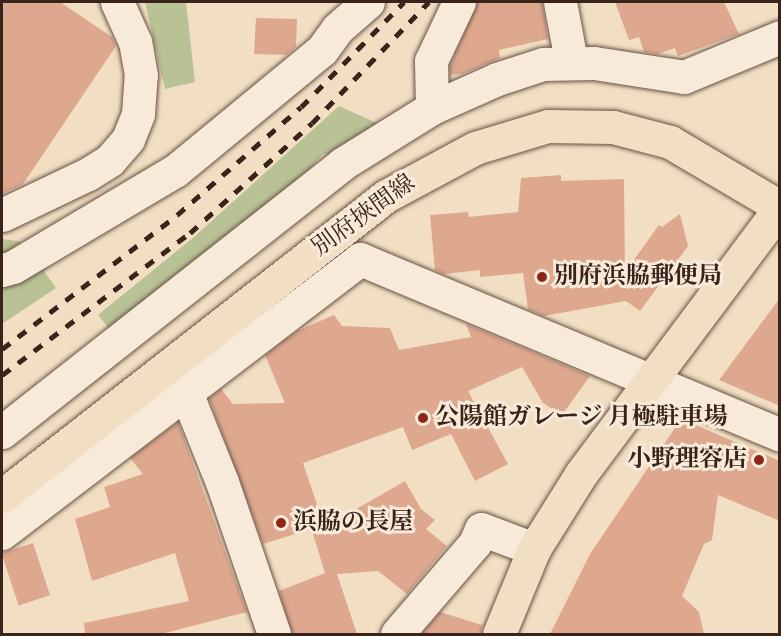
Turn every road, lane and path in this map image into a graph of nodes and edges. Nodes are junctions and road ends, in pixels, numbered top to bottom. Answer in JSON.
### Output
{"nodes":[{"id":1,"x":117,"y":2,"type":"edge"},
{"id":2,"x":368,"y":2,"type":"edge"},
{"id":3,"x":459,"y":2,"type":"edge"},
{"id":4,"x":560,"y":2,"type":"edge"},
{"id":5,"x":780,"y":37,"type":"edge"},
{"id":6,"x":571,"y":61,"type":"junction"},
{"id":7,"x":432,"y":108,"type":"junction"},
{"id":8,"x":2,"y":215,"type":"edge"},
{"id":9,"x":776,"y":219,"type":"edge"},
{"id":10,"x":2,"y":270,"type":"edge"},
{"id":11,"x":648,"y":380,"type":"junction"},
{"id":12,"x":183,"y":395,"type":"junction"},
{"id":13,"x":2,"y":432,"type":"edge"},
{"id":14,"x":780,"y":435,"type":"edge"},
{"id":15,"x":2,"y":496,"type":"edge"},
{"id":16,"x":2,"y":533,"type":"edge"},
{"id":17,"x":534,"y":549,"type":"junction"},
{"id":18,"x":274,"y":634,"type":"edge"},
{"id":19,"x":397,"y":634,"type":"edge"},
{"id":20,"x":499,"y":634,"type":"edge"}],
"edges":[{"from":1,"to":8,"type":"street"},
{"from":2,"to":10,"type":"street"},
{"from":3,"to":7,"type":"street"},
{"from":4,"to":6,"type":"street"},
{"from":5,"to":6,"type":"street"},
{"from":6,"to":7,"type":"street"},
{"from":7,"to":13,"type":"street"},
{"from":9,"to":11,"type":"main road","name":"別府挾間線"},
{"from":9,"to":15,"type":"main road","name":"別府挾間線"},
{"from":11,"to":12,"type":"street"},
{"from":11,"to":14,"type":"street"},
{"from":11,"to":17,"type":"main road","name":"別府挾間線"},
{"from":12,"to":16,"type":"street"},
{"from":12,"to":18,"type":"street"},
{"from":17,"to":19,"type":"street"},
{"from":17,"to":20,"type":"main road","name":"別府挾間線"}]}
